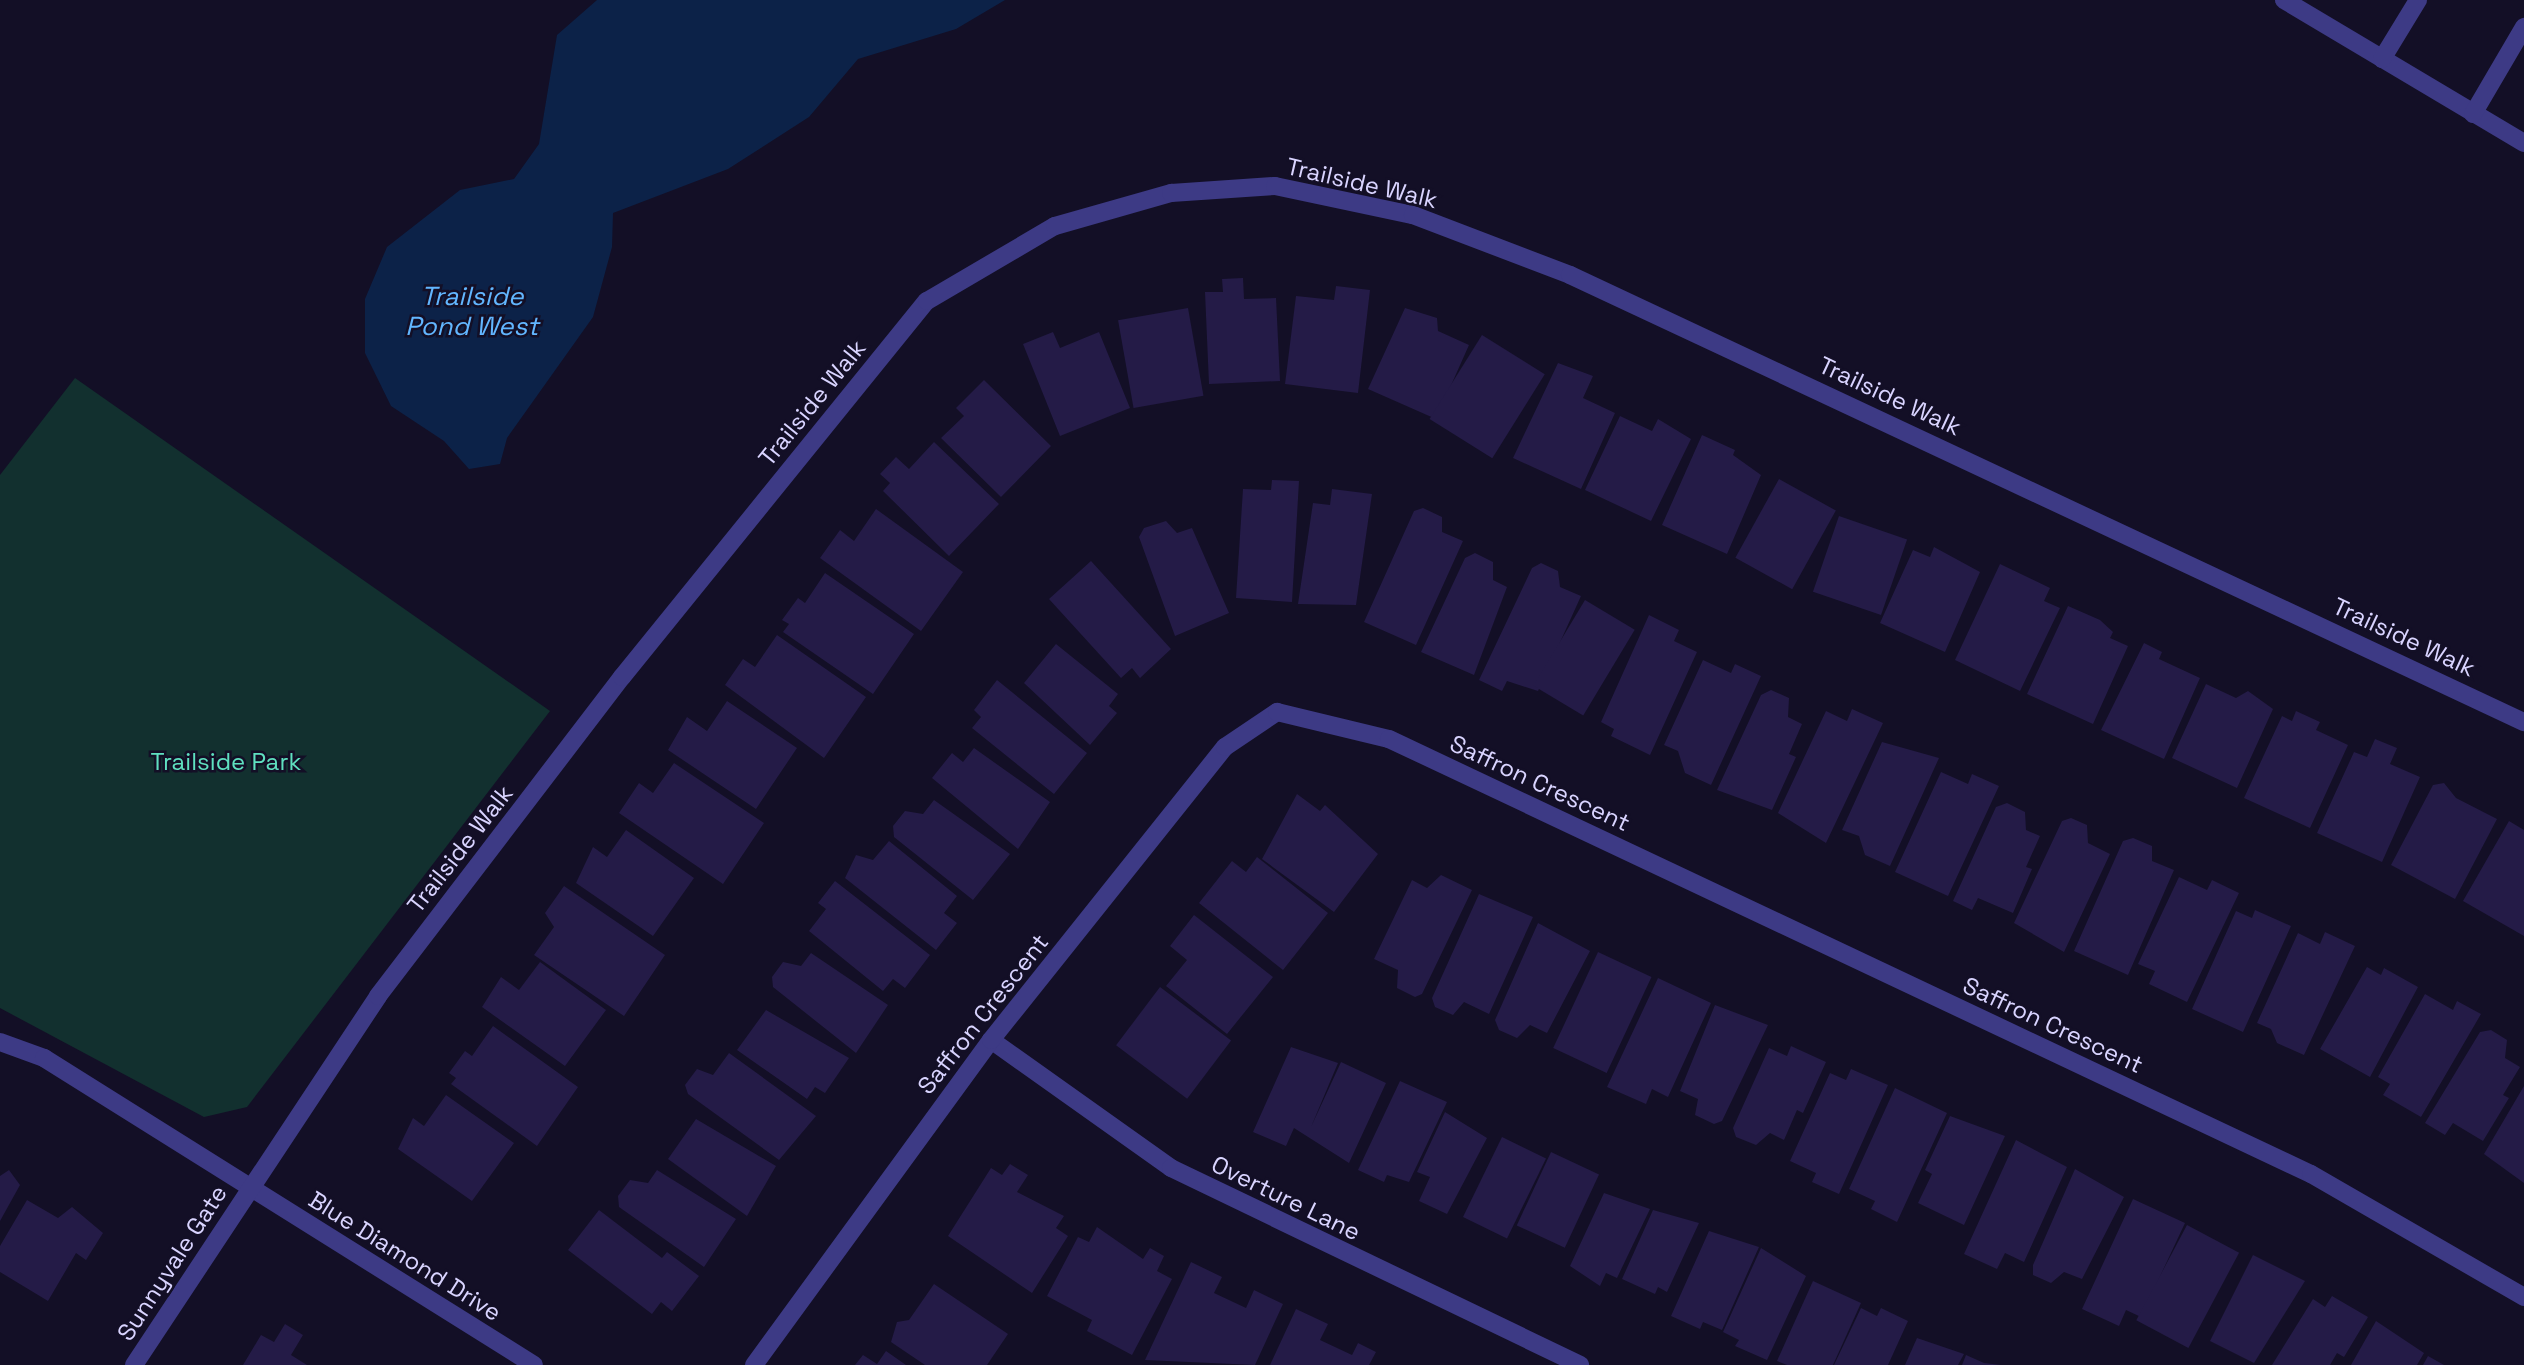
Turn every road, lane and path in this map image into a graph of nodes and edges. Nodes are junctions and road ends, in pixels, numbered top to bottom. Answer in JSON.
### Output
{"nodes":[{"id":1,"x":2284,"y":0,"type":"edge"},
{"id":2,"x":2418,"y":0,"type":"edge"},
{"id":3,"x":2524,"y":27,"type":"edge"},
{"id":4,"x":2382,"y":59,"type":"junction"},
{"id":5,"x":2473,"y":114,"type":"junction"},
{"id":6,"x":2524,"y":143,"type":"edge"},
{"id":7,"x":2524,"y":722,"type":"edge"},
{"id":8,"x":991,"y":1040,"type":"junction"},
{"id":9,"x":0,"y":1042,"type":"edge"},
{"id":10,"x":250,"y":1187,"type":"junction"},
{"id":11,"x":2524,"y":1297,"type":"edge"},
{"id":12,"x":134,"y":1365,"type":"edge"},
{"id":13,"x":534,"y":1365,"type":"edge"},
{"id":14,"x":754,"y":1365,"type":"edge"},
{"id":15,"x":1580,"y":1365,"type":"edge"}],
"edges":[{"from":1,"to":4,"type":"street"},
{"from":2,"to":4,"type":"street"},
{"from":3,"to":5,"type":"street"},
{"from":4,"to":5,"type":"street"},
{"from":5,"to":6,"type":"street"},
{"from":7,"to":10,"type":"street","name":"Trailside Walk"},
{"from":8,"to":11,"type":"street","name":"Saffron Crescent"},
{"from":8,"to":14,"type":"street","name":"Saffron Crescent"},
{"from":8,"to":15,"type":"street","name":"Overture Lane"},
{"from":9,"to":10,"type":"street","name":"Blue Diamond Drive"},
{"from":10,"to":12,"type":"street","name":"Sunnyvale Gate"},
{"from":10,"to":13,"type":"street","name":"Blue Diamond Drive"}]}
